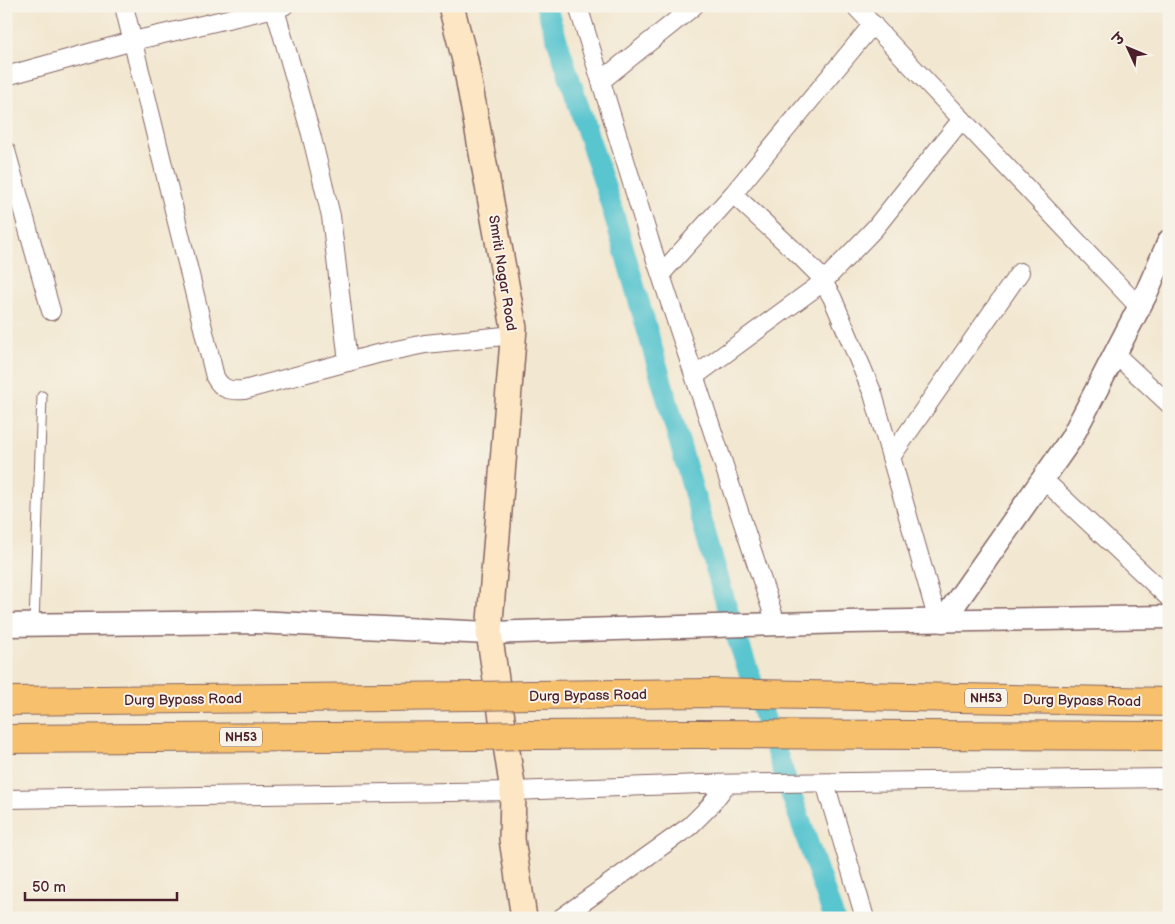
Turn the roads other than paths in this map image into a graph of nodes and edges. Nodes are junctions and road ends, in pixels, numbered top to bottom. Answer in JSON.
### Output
{"nodes":[{"id":1,"x":124,"y":6,"type":"edge"},
{"id":2,"x":451,"y":6,"type":"edge"},
{"id":3,"x":578,"y":6,"type":"edge"},
{"id":4,"x":694,"y":6,"type":"edge"},
{"id":5,"x":856,"y":6,"type":"edge"},
{"id":6,"x":278,"y":7,"type":"edge"},
{"id":7,"x":873,"y":24,"type":"junction"},
{"id":8,"x":132,"y":41,"type":"junction"},
{"id":9,"x":6,"y":76,"type":"edge"},
{"id":10,"x":601,"y":81,"type":"junction"},
{"id":11,"x":962,"y":118,"type":"junction"},
{"id":12,"x":6,"y":151,"type":"edge"},
{"id":13,"x":733,"y":194,"type":"junction"},
{"id":14,"x":1169,"y":241,"type":"edge"},
{"id":15,"x":1020,"y":272,"type":"dead end"},
{"id":16,"x":661,"y":274,"type":"junction"},
{"id":17,"x":823,"y":282,"type":"junction"},
{"id":18,"x":1140,"y":308,"type":"junction"},
{"id":19,"x":51,"y":311,"type":"dead end"},
{"id":20,"x":514,"y":335,"type":"junction"},
{"id":21,"x":1115,"y":354,"type":"junction"},
{"id":22,"x":348,"y":362,"type":"junction"},
{"id":23,"x":695,"y":376,"type":"junction"},
{"id":24,"x":42,"y":396,"type":"dead end"},
{"id":25,"x":1169,"y":404,"type":"edge"},
{"id":26,"x":891,"y":457,"type":"junction"},
{"id":27,"x":1043,"y":478,"type":"junction"},
{"id":28,"x":1167,"y":611,"type":"edge"},
{"id":29,"x":940,"y":621,"type":"junction"},
{"id":30,"x":34,"y":624,"type":"junction"},
{"id":31,"x":6,"y":625,"type":"edge"},
{"id":32,"x":777,"y":626,"type":"junction"},
{"id":33,"x":489,"y":633,"type":"junction"},
{"id":34,"x":6,"y":701,"type":"edge"},
{"id":35,"x":1169,"y":702,"type":"edge"},
{"id":36,"x":1169,"y":736,"type":"edge"},
{"id":37,"x":6,"y":739,"type":"edge"},
{"id":38,"x":1169,"y":778,"type":"edge"},
{"id":39,"x":825,"y":783,"type":"junction"},
{"id":40,"x":727,"y":784,"type":"junction"},
{"id":41,"x":512,"y":791,"type":"junction"},
{"id":42,"x":6,"y":799,"type":"edge"},
{"id":43,"x":524,"y":918,"type":"edge"},
{"id":44,"x":561,"y":918,"type":"edge"},
{"id":45,"x":865,"y":918,"type":"edge"}],
"edges":[{"from":1,"to":8,"type":"street"},
{"from":2,"to":20,"type":"main road","name":"Smriti Nagar Road"},
{"from":3,"to":10,"type":"street"},
{"from":4,"to":10,"type":"street"},
{"from":5,"to":7,"type":"street"},
{"from":6,"to":8,"type":"street"},
{"from":6,"to":22,"type":"street"},
{"from":7,"to":11,"type":"street"},
{"from":7,"to":13,"type":"street"},
{"from":8,"to":9,"type":"street"},
{"from":8,"to":22,"type":"street"},
{"from":10,"to":16,"type":"street"},
{"from":11,"to":17,"type":"street"},
{"from":11,"to":18,"type":"street"},
{"from":12,"to":19,"type":"street"},
{"from":13,"to":16,"type":"street"},
{"from":13,"to":17,"type":"street"},
{"from":14,"to":18,"type":"street"},
{"from":15,"to":26,"type":"street"},
{"from":16,"to":23,"type":"street"},
{"from":17,"to":23,"type":"street"},
{"from":17,"to":26,"type":"street"},
{"from":18,"to":21,"type":"street"},
{"from":20,"to":22,"type":"street"},
{"from":20,"to":33,"type":"main road","name":"Smriti Nagar Road"},
{"from":21,"to":25,"type":"street"},
{"from":21,"to":27,"type":"street"},
{"from":23,"to":32,"type":"street"},
{"from":24,"to":30,"type":"lane"},
{"from":26,"to":29,"type":"street"},
{"from":27,"to":28,"type":"street"},
{"from":27,"to":29,"type":"street"},
{"from":28,"to":29,"type":"street"},
{"from":29,"to":32,"type":"street"},
{"from":30,"to":31,"type":"street"},
{"from":30,"to":33,"type":"street"},
{"from":32,"to":33,"type":"street"},
{"from":33,"to":41,"type":"main road","name":"Smriti Nagar Road"},
{"from":34,"to":35,"type":"highway","name":"Durg Bypass Road","number":"NH53","bridge":true},
{"from":36,"to":37,"type":"highway","number":"NH53","bridge":true},
{"from":38,"to":39,"type":"street"},
{"from":39,"to":40,"type":"street"},
{"from":39,"to":45,"type":"street"},
{"from":40,"to":41,"type":"street"},
{"from":40,"to":44,"type":"street"},
{"from":41,"to":42,"type":"street"},
{"from":41,"to":43,"type":"main road","name":"Smriti Nagar Road"}]}
